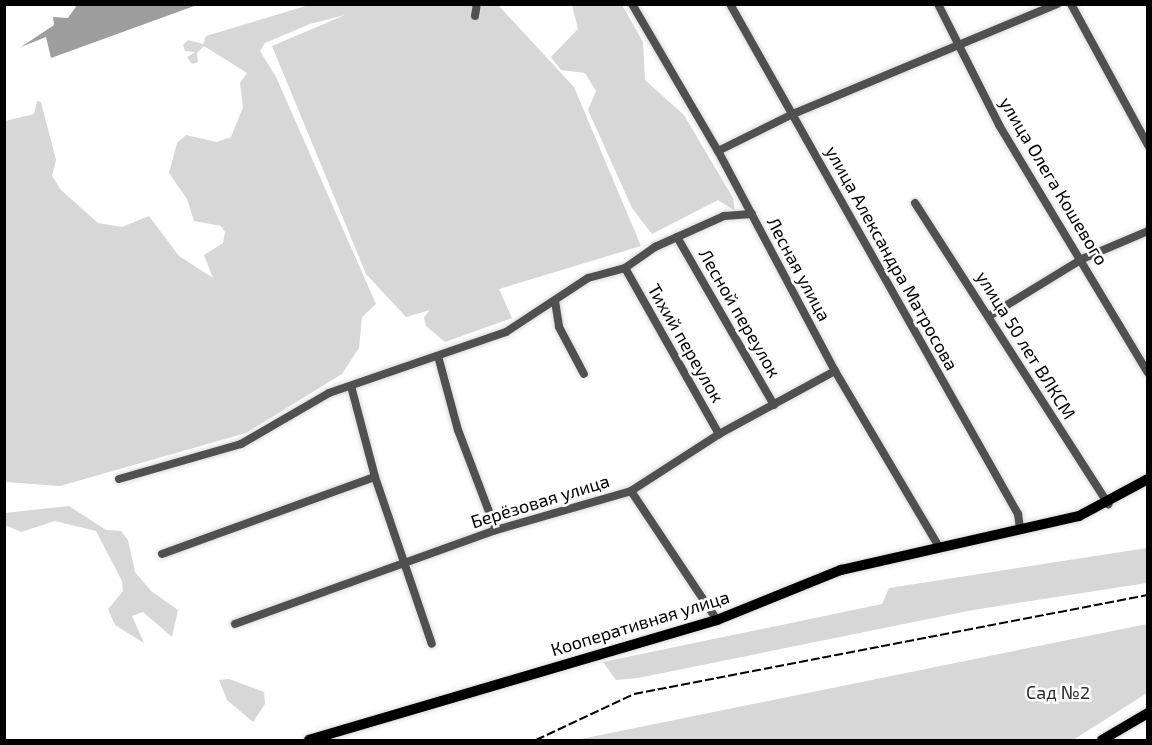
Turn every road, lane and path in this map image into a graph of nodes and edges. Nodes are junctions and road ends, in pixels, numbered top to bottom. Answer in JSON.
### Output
{"nodes":[{"id":1,"x":477,"y":4,"type":"edge"},
{"id":2,"x":632,"y":4,"type":"edge"},
{"id":3,"x":730,"y":4,"type":"edge"},
{"id":4,"x":938,"y":4,"type":"edge"},
{"id":5,"x":1058,"y":4,"type":"edge"},
{"id":6,"x":1071,"y":4,"type":"edge"},
{"id":7,"x":475,"y":16,"type":"dead end"},
{"id":8,"x":958,"y":46,"type":"junction"},
{"id":9,"x":794,"y":114,"type":"junction"},
{"id":10,"x":1148,"y":146,"type":"edge"},
{"id":11,"x":717,"y":151,"type":"junction"},
{"id":12,"x":915,"y":203,"type":"dead end"},
{"id":13,"x":752,"y":214,"type":"junction"},
{"id":14,"x":1148,"y":231,"type":"edge"},
{"id":15,"x":677,"y":237,"type":"junction"},
{"id":16,"x":1082,"y":259,"type":"junction"},
{"id":17,"x":625,"y":268,"type":"junction"},
{"id":18,"x":555,"y":301,"type":"junction"},
{"id":19,"x":989,"y":316,"type":"junction"},
{"id":20,"x":438,"y":356,"type":"junction"},
{"id":21,"x":835,"y":371,"type":"junction"},
{"id":22,"x":1147,"y":371,"type":"edge"},
{"id":23,"x":584,"y":374,"type":"dead end"},
{"id":24,"x":351,"y":387,"type":"junction"},
{"id":25,"x":774,"y":405,"type":"junction"},
{"id":26,"x":719,"y":434,"type":"junction"},
{"id":27,"x":375,"y":477,"type":"junction"},
{"id":28,"x":118,"y":478,"type":"dead end"},
{"id":29,"x":1148,"y":479,"type":"edge"},
{"id":30,"x":632,"y":491,"type":"junction"},
{"id":31,"x":1108,"y":504,"type":"junction"},
{"id":32,"x":1020,"y":529,"type":"junction"},
{"id":33,"x":496,"y":530,"type":"junction"},
{"id":34,"x":939,"y":547,"type":"junction"},
{"id":35,"x":162,"y":554,"type":"dead end"},
{"id":36,"x":404,"y":564,"type":"junction"},
{"id":37,"x":717,"y":620,"type":"junction"},
{"id":38,"x":235,"y":624,"type":"dead end"},
{"id":39,"x":432,"y":644,"type":"dead end"},
{"id":40,"x":1148,"y":713,"type":"edge"},
{"id":41,"x":309,"y":741,"type":"edge"},
{"id":42,"x":1102,"y":741,"type":"edge"}],
"edges":[{"from":1,"to":7,"type":"street"},
{"from":2,"to":11,"type":"street","name":"Лесная улица"},
{"from":3,"to":9,"type":"street","name":"улица Александра Матросова"},
{"from":4,"to":8,"type":"street","name":"улица Олега Кошевого"},
{"from":5,"to":8,"type":"street"},
{"from":6,"to":10,"type":"street"},
{"from":8,"to":9,"type":"street"},
{"from":8,"to":16,"type":"street","name":"улица Олега Кошевого"},
{"from":9,"to":11,"type":"street"},
{"from":9,"to":32,"type":"street","name":"улица Александра Матросова"},
{"from":11,"to":13,"type":"street","name":"Лесная улица"},
{"from":12,"to":19,"type":"street","name":"улица 50 лет ВЛКСМ"},
{"from":13,"to":15,"type":"street"},
{"from":13,"to":21,"type":"street","name":"Лесная улица"},
{"from":14,"to":16,"type":"street"},
{"from":15,"to":17,"type":"street"},
{"from":15,"to":25,"type":"street","name":"Лесной переулок"},
{"from":16,"to":19,"type":"street"},
{"from":16,"to":22,"type":"street","name":"улица Олега Кошевого"},
{"from":17,"to":18,"type":"street"},
{"from":17,"to":26,"type":"street","name":"Тихий переулок"},
{"from":18,"to":20,"type":"street"},
{"from":18,"to":23,"type":"street"},
{"from":19,"to":31,"type":"street","name":"улица 50 лет ВЛКСМ"},
{"from":20,"to":24,"type":"street"},
{"from":20,"to":33,"type":"street"},
{"from":21,"to":25,"type":"street","name":"Берёзовая улица"},
{"from":21,"to":34,"type":"street","name":"Лесная улица"},
{"from":24,"to":27,"type":"street"},
{"from":24,"to":28,"type":"street"},
{"from":25,"to":26,"type":"street","name":"Берёзовая улица"},
{"from":26,"to":30,"type":"street","name":"Берёзовая улица"},
{"from":27,"to":35,"type":"street"},
{"from":27,"to":36,"type":"street"},
{"from":29,"to":31,"type":"main road","name":"Кооперативная улица"},
{"from":30,"to":33,"type":"street","name":"Берёзовая улица"},
{"from":30,"to":37,"type":"street"},
{"from":31,"to":32,"type":"main road","name":"Кооперативная улица"},
{"from":32,"to":34,"type":"main road","name":"Кооперативная улица"},
{"from":33,"to":36,"type":"street","name":"Берёзовая улица"},
{"from":34,"to":37,"type":"main road","name":"Кооперативная улица"},
{"from":36,"to":38,"type":"street","name":"Берёзовая улица"},
{"from":36,"to":39,"type":"street"},
{"from":37,"to":41,"type":"main road","name":"Кооперативная улица"},
{"from":40,"to":42,"type":"main road"}]}
